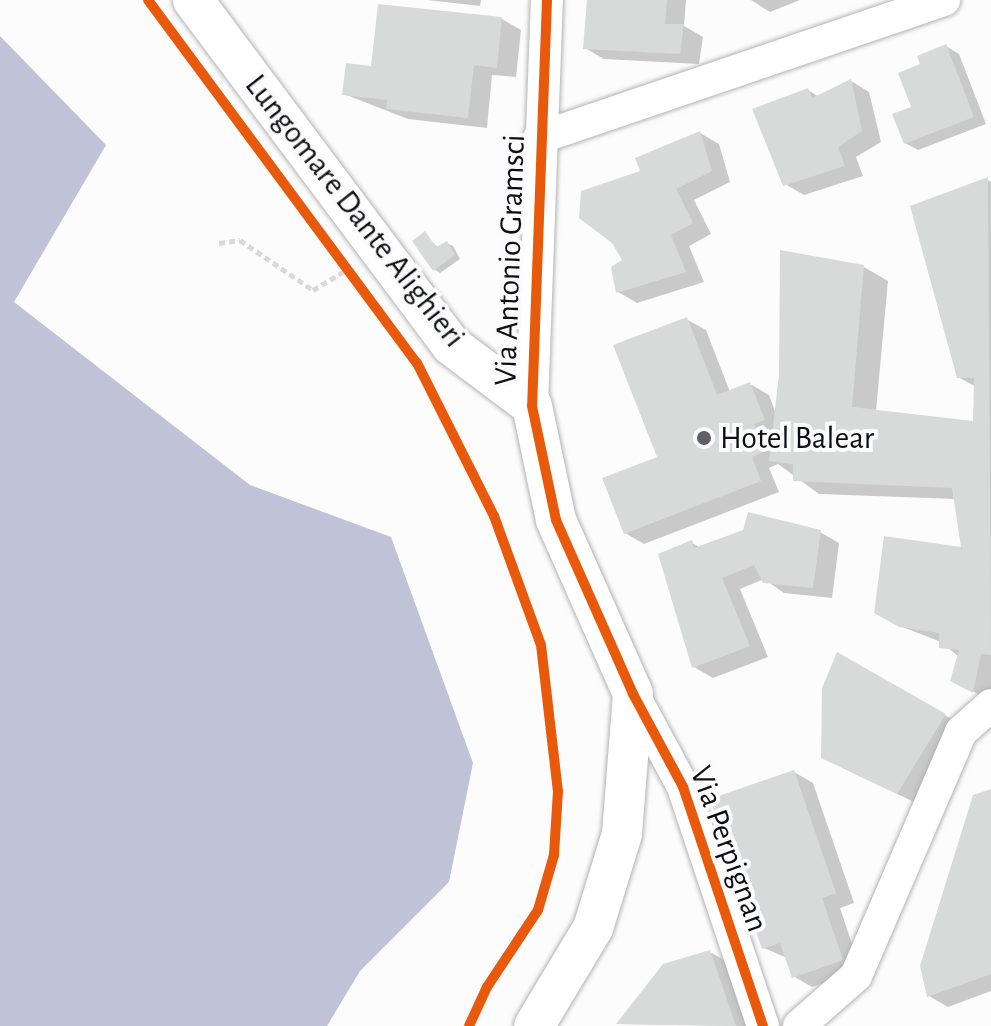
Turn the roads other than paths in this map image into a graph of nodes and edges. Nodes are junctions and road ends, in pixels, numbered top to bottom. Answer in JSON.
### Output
{"nodes":[{"id":1,"x":193,"y":0,"type":"edge"},
{"id":2,"x":547,"y":0,"type":"edge"},
{"id":3,"x":944,"y":0,"type":"edge"},
{"id":4,"x":539,"y":138,"type":"junction"},
{"id":5,"x":532,"y":406,"type":"junction"},
{"id":6,"x":633,"y":694,"type":"junction"},
{"id":7,"x":991,"y":705,"type":"edge"},
{"id":8,"x":534,"y":1026,"type":"edge"},
{"id":9,"x":763,"y":1026,"type":"edge"},
{"id":10,"x":799,"y":1026,"type":"edge"}],
"edges":[{"from":1,"to":5,"type":"street","name":"Lungomare Dante Alighieri"},
{"from":2,"to":4,"type":"street","name":"Via Antonio Gramsci"},
{"from":3,"to":4,"type":"street"},
{"from":4,"to":5,"type":"street","name":"Via Antonio Gramsci"},
{"from":5,"to":6,"type":"street","name":"Via Antonio Gramsci"},
{"from":6,"to":8,"type":"street"},
{"from":6,"to":9,"type":"street","name":"Via Perpignan"},
{"from":7,"to":10,"type":"street"}]}
